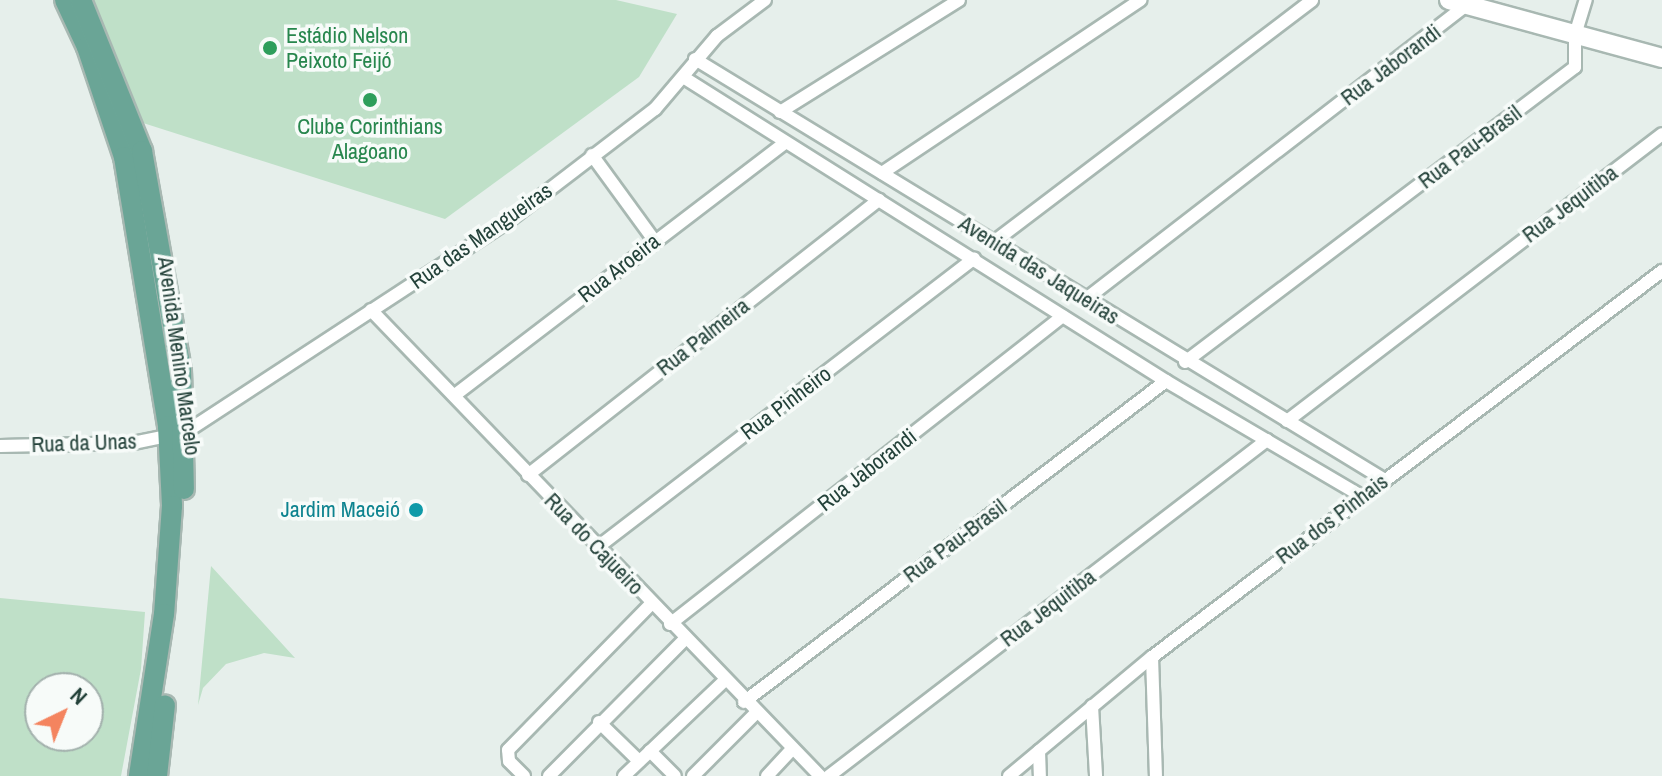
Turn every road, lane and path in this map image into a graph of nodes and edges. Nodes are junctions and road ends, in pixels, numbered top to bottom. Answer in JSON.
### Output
{"nodes":[{"id":1,"x":65,"y":0,"type":"edge"},
{"id":2,"x":81,"y":0,"type":"edge"},
{"id":3,"x":765,"y":0,"type":"edge"},
{"id":4,"x":959,"y":0,"type":"edge"},
{"id":5,"x":1140,"y":0,"type":"edge"},
{"id":6,"x":1312,"y":0,"type":"edge"},
{"id":7,"x":1449,"y":0,"type":"edge"},
{"id":8,"x":1586,"y":0,"type":"edge"},
{"id":9,"x":1469,"y":3,"type":"edge"},
{"id":10,"x":1575,"y":35,"type":"junction"},
{"id":11,"x":1662,"y":58,"type":"edge"},
{"id":12,"x":695,"y":59,"type":"junction"},
{"id":13,"x":683,"y":77,"type":"junction"},
{"id":14,"x":780,"y":112,"type":"junction"},
{"id":15,"x":1662,"y":134,"type":"edge"},
{"id":16,"x":785,"y":143,"type":"junction"},
{"id":17,"x":592,"y":155,"type":"junction"},
{"id":18,"x":882,"y":173,"type":"junction"},
{"id":19,"x":879,"y":200,"type":"junction"},
{"id":20,"x":654,"y":240,"type":"junction"},
{"id":21,"x":995,"y":241,"type":"junction"},
{"id":22,"x":974,"y":259,"type":"junction"},
{"id":23,"x":1662,"y":271,"type":"edge"},
{"id":24,"x":1086,"y":299,"type":"junction"},
{"id":25,"x":371,"y":310,"type":"junction"},
{"id":26,"x":1063,"y":316,"type":"junction"},
{"id":27,"x":1115,"y":317,"type":"junction"},
{"id":28,"x":1106,"y":343,"type":"junction"},
{"id":29,"x":1185,"y":362,"type":"junction"},
{"id":30,"x":1166,"y":381,"type":"junction"},
{"id":31,"x":455,"y":395,"type":"junction"},
{"id":32,"x":1287,"y":421,"type":"junction"},
{"id":33,"x":177,"y":434,"type":"junction"},
{"id":34,"x":1267,"y":440,"type":"junction"},
{"id":35,"x":0,"y":446,"type":"edge"},
{"id":36,"x":528,"y":475,"type":"junction"},
{"id":37,"x":1383,"y":479,"type":"junction"},
{"id":38,"x":1361,"y":496,"type":"junction"},
{"id":39,"x":598,"y":547,"type":"junction"},
{"id":40,"x":651,"y":604,"type":"junction"},
{"id":41,"x":670,"y":624,"type":"junction"},
{"id":42,"x":684,"y":640,"type":"junction"},
{"id":43,"x":1152,"y":657,"type":"junction"},
{"id":44,"x":724,"y":681,"type":"junction"},
{"id":45,"x":744,"y":702,"type":"junction"},
{"id":46,"x":1092,"y":706,"type":"junction"},
{"id":47,"x":756,"y":713,"type":"junction"},
{"id":48,"x":599,"y":722,"type":"junction"},
{"id":49,"x":792,"y":749,"type":"junction"},
{"id":50,"x":650,"y":751,"type":"junction"},
{"id":51,"x":1039,"y":751,"type":"junction"},
{"id":52,"x":639,"y":761,"type":"junction"},
{"id":53,"x":139,"y":776,"type":"edge"},
{"id":54,"x":157,"y":776,"type":"edge"},
{"id":55,"x":524,"y":776,"type":"edge"},
{"id":56,"x":549,"y":776,"type":"edge"},
{"id":57,"x":624,"y":776,"type":"edge"},
{"id":58,"x":675,"y":776,"type":"edge"},
{"id":59,"x":693,"y":776,"type":"edge"},
{"id":60,"x":767,"y":776,"type":"edge"},
{"id":61,"x":820,"y":776,"type":"edge"},
{"id":62,"x":829,"y":776,"type":"edge"},
{"id":63,"x":1009,"y":776,"type":"edge"},
{"id":64,"x":1040,"y":776,"type":"edge"},
{"id":65,"x":1096,"y":776,"type":"edge"},
{"id":66,"x":1156,"y":776,"type":"edge"}],
"edges":[{"from":1,"to":33,"type":"main road","name":"Avenida Menino Marcelo"},
{"from":2,"to":33,"type":"main road","name":"Avenida Menino Marcelo"},
{"from":3,"to":12,"type":"street","name":"Rua das Mangueiras"},
{"from":4,"to":14,"type":"street"},
{"from":5,"to":18,"type":"street"},
{"from":6,"to":21,"type":"street"},
{"from":7,"to":9,"type":"street"},
{"from":8,"to":10,"type":"street"},
{"from":9,"to":10,"type":"street"},
{"from":9,"to":24,"type":"street","name":"Rua Jaborandi"},
{"from":10,"to":11,"type":"street"},
{"from":10,"to":29,"type":"street","name":"Rua Pau-Brasil"},
{"from":12,"to":13,"type":"street","name":"Rua das Mangueiras"},
{"from":12,"to":14,"type":"street","name":"Avenida das Jaqueiras"},
{"from":13,"to":16,"type":"street","name":"Avenida das Jaqueiras"},
{"from":13,"to":17,"type":"street","name":"Rua das Mangueiras"},
{"from":14,"to":18,"type":"street","name":"Avenida das Jaqueiras"},
{"from":15,"to":32,"type":"street","name":"Rua Jequitiba"},
{"from":16,"to":19,"type":"street","name":"Avenida das Jaqueiras"},
{"from":16,"to":20,"type":"street","name":"Rua Aroeira"},
{"from":17,"to":20,"type":"street"},
{"from":17,"to":25,"type":"street","name":"Rua das Mangueiras"},
{"from":18,"to":21,"type":"street","name":"Avenida das Jaqueiras"},
{"from":19,"to":22,"type":"street","name":"Avenida das Jaqueiras"},
{"from":19,"to":36,"type":"street","name":"Rua Palmeira"},
{"from":20,"to":31,"type":"street","name":"Rua Aroeira"},
{"from":21,"to":24,"type":"street","name":"Avenida das Jaqueiras"},
{"from":22,"to":26,"type":"street","name":"Avenida das Jaqueiras"},
{"from":22,"to":39,"type":"street","name":"Rua Pinheiro"},
{"from":23,"to":37,"type":"street","name":"Rua dos Pinhais"},
{"from":24,"to":27,"type":"street","name":"Avenida das Jaqueiras"},
{"from":25,"to":31,"type":"street","name":"Rua do Cajueiro"},
{"from":25,"to":33,"type":"street","name":"Rua das Mangueiras"},
{"from":26,"to":28,"type":"street","name":"Avenida das Jaqueiras"},
{"from":26,"to":41,"type":"street","name":"Rua Jaborandi"},
{"from":27,"to":28,"type":"street"},
{"from":27,"to":29,"type":"street","name":"Avenida das Jaqueiras"},
{"from":28,"to":30,"type":"street","name":"Avenida das Jaqueiras"},
{"from":29,"to":32,"type":"street","name":"Avenida das Jaqueiras"},
{"from":30,"to":34,"type":"street","name":"Avenida das Jaqueiras"},
{"from":30,"to":45,"type":"street","name":"Rua Pau-Brasil"},
{"from":31,"to":36,"type":"street","name":"Rua do Cajueiro"},
{"from":32,"to":37,"type":"street","name":"Avenida das Jaqueiras"},
{"from":33,"to":35,"type":"street","name":"Rua da Unas"},
{"from":33,"to":53,"type":"main road","name":"Avenida Menino Marcelo"},
{"from":33,"to":54,"type":"main road","name":"Avenida Menino Marcelo"},
{"from":34,"to":38,"type":"street","name":"Avenida das Jaqueiras"},
{"from":34,"to":62,"type":"street","name":"Rua Jequitiba"},
{"from":36,"to":39,"type":"street","name":"Rua do Cajueiro"},
{"from":37,"to":38,"type":"street","name":"Rua dos Pinhais"},
{"from":38,"to":43,"type":"street","name":"Rua dos Pinhais"},
{"from":39,"to":40,"type":"street","name":"Rua do Cajueiro"},
{"from":40,"to":41,"type":"street","name":"Rua do Cajueiro"},
{"from":40,"to":55,"type":"street"},
{"from":41,"to":42,"type":"street","name":"Rua do Cajueiro"},
{"from":42,"to":44,"type":"street","name":"Rua do Cajueiro"},
{"from":42,"to":48,"type":"street"},
{"from":43,"to":46,"type":"street","name":"Rua dos Pinhais"},
{"from":43,"to":66,"type":"street"},
{"from":44,"to":45,"type":"street","name":"Rua do Cajueiro"},
{"from":44,"to":50,"type":"street"},
{"from":45,"to":47,"type":"street","name":"Rua do Cajueiro"},
{"from":46,"to":51,"type":"street","name":"Rua dos Pinhais"},
{"from":46,"to":65,"type":"street"},
{"from":47,"to":49,"type":"street","name":"Rua do Cajueiro"},
{"from":47,"to":59,"type":"street"},
{"from":48,"to":52,"type":"street"},
{"from":48,"to":56,"type":"street"},
{"from":49,"to":60,"type":"street"},
{"from":49,"to":61,"type":"street","name":"Rua do Cajueiro"},
{"from":50,"to":52,"type":"street"},
{"from":50,"to":58,"type":"street"},
{"from":51,"to":63,"type":"street","name":"Rua dos Pinhais"},
{"from":51,"to":64,"type":"street"},
{"from":52,"to":57,"type":"street"}]}
